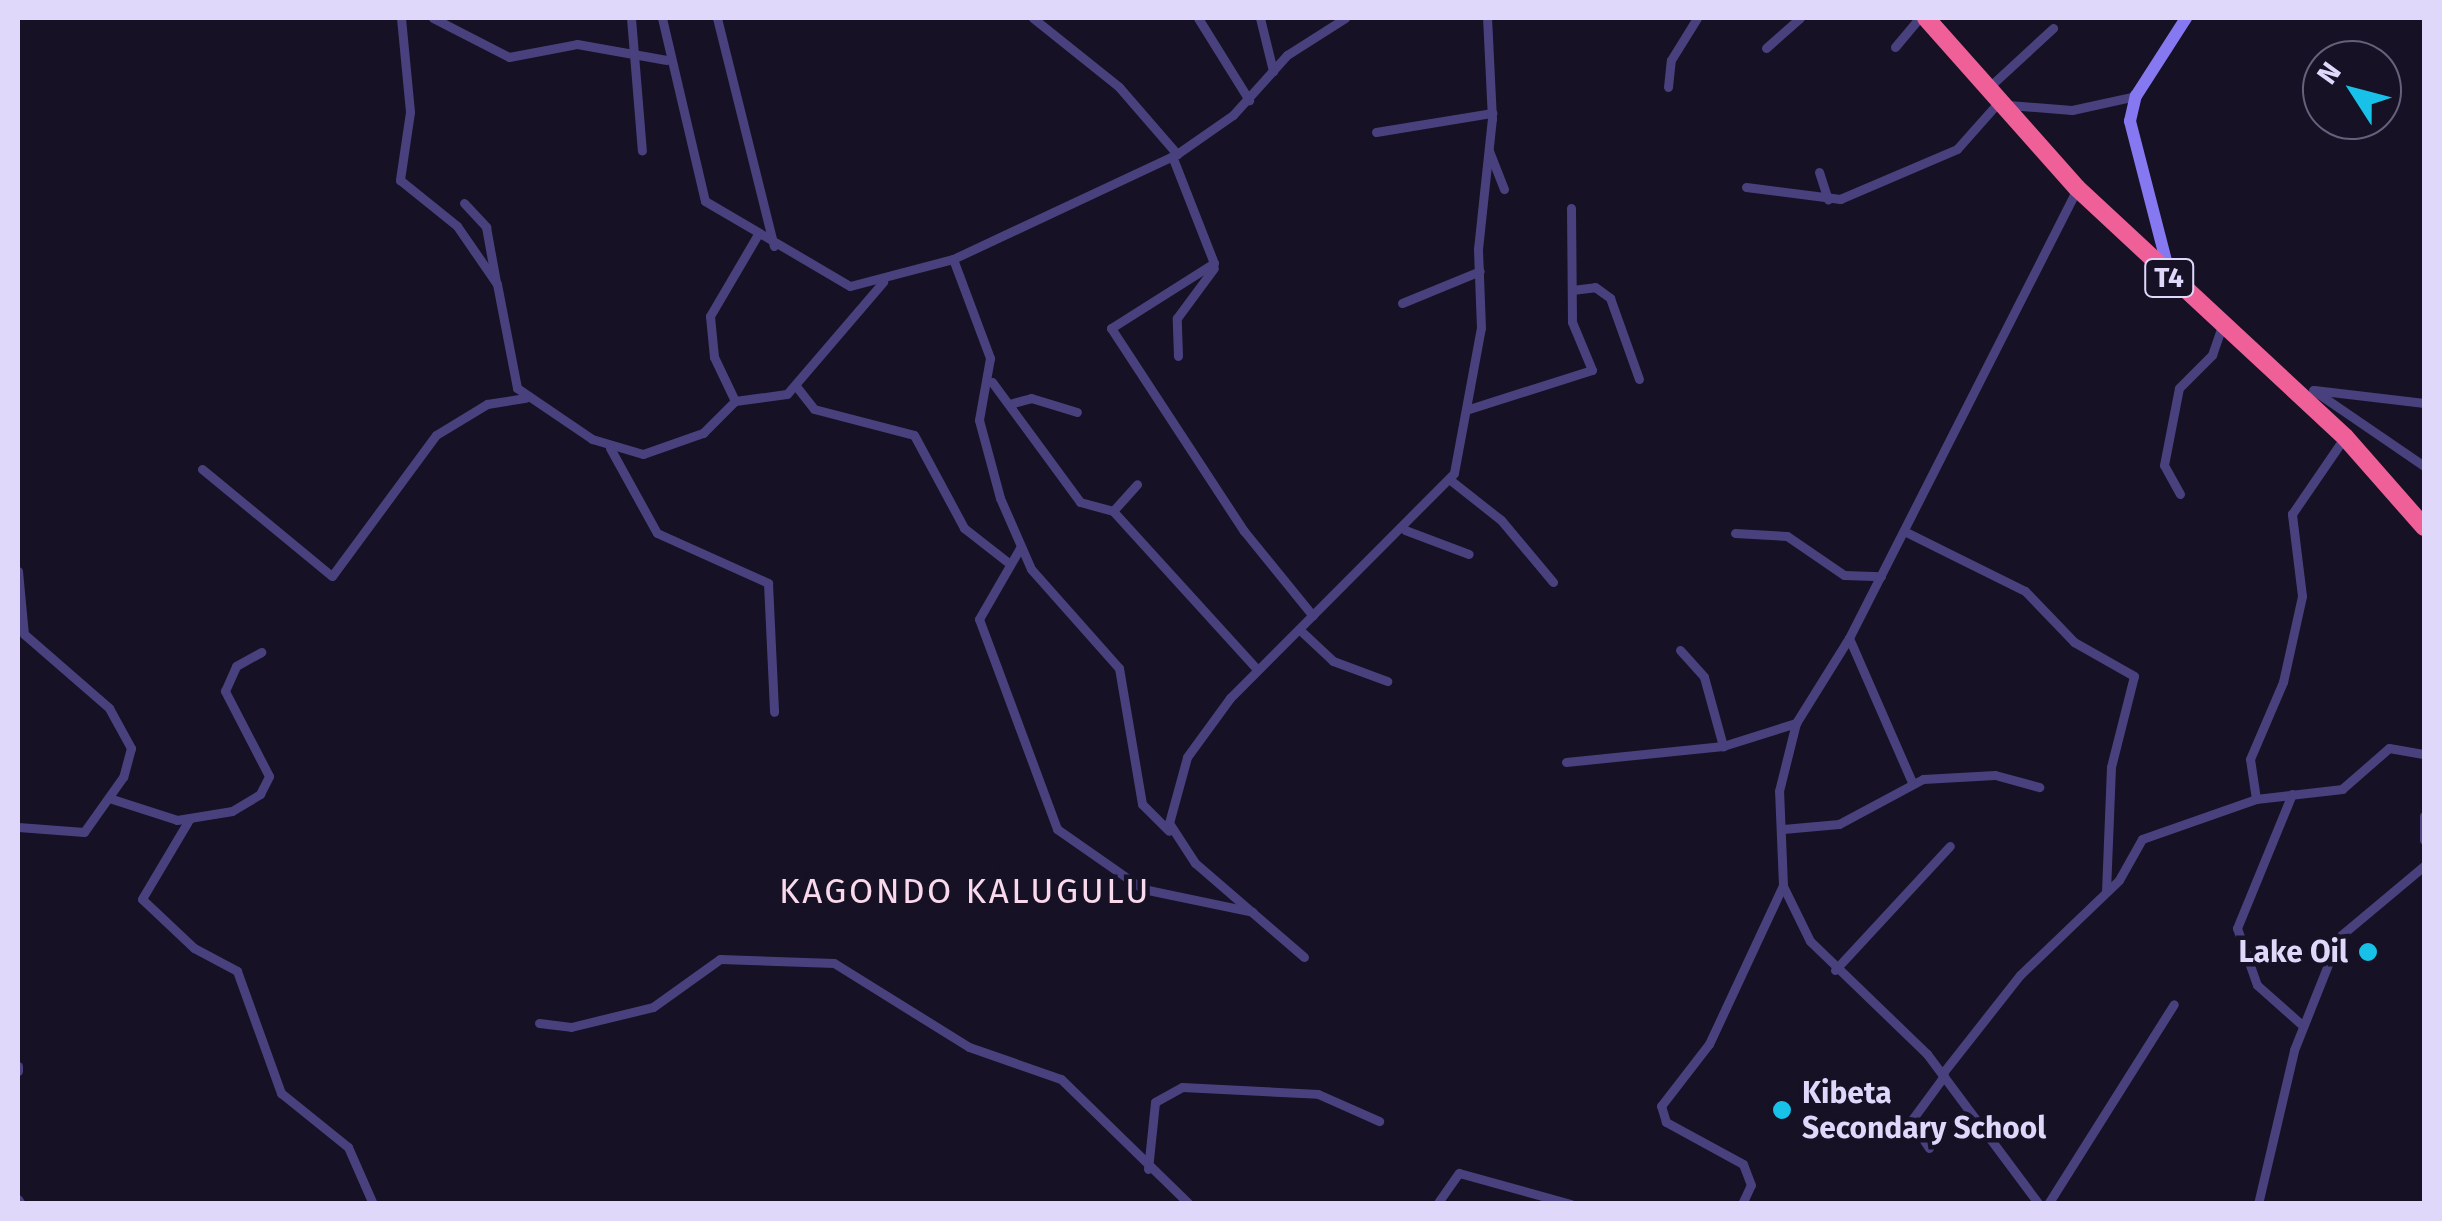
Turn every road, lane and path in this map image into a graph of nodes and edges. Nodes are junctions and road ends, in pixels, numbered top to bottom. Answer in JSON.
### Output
{"nodes":[{"id":1,"x":402,"y":18,"type":"edge"},
{"id":2,"x":433,"y":18,"type":"edge"},
{"id":3,"x":630,"y":18,"type":"edge"},
{"id":4,"x":662,"y":18,"type":"edge"},
{"id":5,"x":716,"y":18,"type":"edge"},
{"id":6,"x":1034,"y":18,"type":"edge"},
{"id":7,"x":1198,"y":18,"type":"edge"},
{"id":8,"x":1260,"y":18,"type":"edge"},
{"id":9,"x":1345,"y":18,"type":"edge"},
{"id":10,"x":1487,"y":18,"type":"edge"},
{"id":11,"x":1697,"y":18,"type":"edge"},
{"id":12,"x":1800,"y":18,"type":"edge"},
{"id":13,"x":1922,"y":18,"type":"edge"},
{"id":14,"x":2186,"y":18,"type":"edge"},
{"id":15,"x":2053,"y":28,"type":"dead end"},
{"id":16,"x":1896,"y":47,"type":"dead end"},
{"id":17,"x":1766,"y":48,"type":"dead end"},
{"id":18,"x":634,"y":54,"type":"junction"},
{"id":19,"x":667,"y":60,"type":"junction"},
{"id":20,"x":1273,"y":71,"type":"junction"},
{"id":21,"x":1668,"y":87,"type":"dead end"},
{"id":22,"x":2136,"y":96,"type":"junction"},
{"id":23,"x":1991,"y":98,"type":"junction"},
{"id":24,"x":1249,"y":100,"type":"junction"},
{"id":25,"x":1492,"y":113,"type":"junction"},
{"id":26,"x":1376,"y":132,"type":"dead end"},
{"id":27,"x":642,"y":151,"type":"dead end"},
{"id":28,"x":1489,"y":151,"type":"junction"},
{"id":29,"x":1174,"y":155,"type":"junction"},
{"id":30,"x":1819,"y":172,"type":"dead end"},
{"id":31,"x":1746,"y":187,"type":"dead end"},
{"id":32,"x":2077,"y":188,"type":"junction"},
{"id":33,"x":1504,"y":189,"type":"dead end"},
{"id":34,"x":1828,"y":200,"type":"junction"},
{"id":35,"x":464,"y":203,"type":"dead end"},
{"id":36,"x":1571,"y":208,"type":"dead end"},
{"id":37,"x":756,"y":236,"type":"junction"},
{"id":38,"x":774,"y":246,"type":"junction"},
{"id":39,"x":954,"y":259,"type":"junction"},
{"id":40,"x":1214,"y":262,"type":"junction"},
{"id":41,"x":1480,"y":271,"type":"junction"},
{"id":42,"x":2170,"y":279,"type":"junction"},
{"id":43,"x":883,"y":281,"type":"junction"},
{"id":44,"x":496,"y":284,"type":"junction"},
{"id":45,"x":1572,"y":290,"type":"junction"},
{"id":46,"x":1402,"y":303,"type":"dead end"},
{"id":47,"x":2222,"y":325,"type":"junction"},
{"id":48,"x":1178,"y":356,"type":"dead end"},
{"id":49,"x":1640,"y":380,"type":"dead end"},
{"id":50,"x":992,"y":382,"type":"junction"},
{"id":51,"x":796,"y":386,"type":"junction"},
{"id":52,"x":2305,"y":391,"type":"junction"},
{"id":53,"x":526,"y":398,"type":"junction"},
{"id":54,"x":735,"y":401,"type":"junction"},
{"id":55,"x":1009,"y":404,"type":"junction"},
{"id":56,"x":2424,"y":404,"type":"edge"},
{"id":57,"x":1469,"y":410,"type":"junction"},
{"id":58,"x":1076,"y":412,"type":"dead end"},
{"id":59,"x":2345,"y":437,"type":"junction"},
{"id":60,"x":610,"y":448,"type":"junction"},
{"id":61,"x":2424,"y":466,"type":"edge"},
{"id":62,"x":202,"y":469,"type":"dead end"},
{"id":63,"x":1449,"y":479,"type":"junction"},
{"id":64,"x":1137,"y":484,"type":"dead end"},
{"id":65,"x":2180,"y":494,"type":"dead end"},
{"id":66,"x":1113,"y":510,"type":"junction"},
{"id":67,"x":2424,"y":527,"type":"edge"},
{"id":68,"x":1406,"y":530,"type":"junction"},
{"id":69,"x":1904,"y":532,"type":"junction"},
{"id":70,"x":1736,"y":533,"type":"dead end"},
{"id":71,"x":1020,"y":548,"type":"junction"},
{"id":72,"x":1469,"y":554,"type":"dead end"},
{"id":73,"x":1010,"y":564,"type":"junction"},
{"id":74,"x":18,"y":572,"type":"edge"},
{"id":75,"x":1881,"y":576,"type":"junction"},
{"id":76,"x":1552,"y":582,"type":"dead end"},
{"id":77,"x":20,"y":602,"type":"edge"},
{"id":78,"x":1313,"y":616,"type":"junction"},
{"id":79,"x":1300,"y":630,"type":"junction"},
{"id":80,"x":1849,"y":638,"type":"junction"},
{"id":81,"x":1680,"y":650,"type":"dead end"},
{"id":82,"x":261,"y":652,"type":"dead end"},
{"id":83,"x":1257,"y":669,"type":"junction"},
{"id":84,"x":1387,"y":681,"type":"dead end"},
{"id":85,"x":774,"y":712,"type":"dead end"},
{"id":86,"x":1796,"y":724,"type":"junction"},
{"id":87,"x":1724,"y":746,"type":"junction"},
{"id":88,"x":2424,"y":754,"type":"edge"},
{"id":89,"x":1566,"y":762,"type":"dead end"},
{"id":90,"x":1912,"y":782,"type":"junction"},
{"id":91,"x":2039,"y":787,"type":"dead end"},
{"id":92,"x":2292,"y":794,"type":"junction"},
{"id":93,"x":109,"y":798,"type":"junction"},
{"id":94,"x":2256,"y":799,"type":"junction"},
{"id":95,"x":2424,"y":816,"type":"edge"},
{"id":96,"x":190,"y":818,"type":"junction"},
{"id":97,"x":18,"y":828,"type":"edge"},
{"id":98,"x":1783,"y":829,"type":"junction"},
{"id":99,"x":1169,"y":831,"type":"junction"},
{"id":100,"x":2424,"y":840,"type":"edge"},
{"id":101,"x":1950,"y":846,"type":"dead end"},
{"id":102,"x":2424,"y":866,"type":"edge"},
{"id":103,"x":1783,"y":885,"type":"junction"},
{"id":104,"x":2105,"y":895,"type":"junction"},
{"id":105,"x":1255,"y":912,"type":"junction"},
{"id":106,"x":1304,"y":957,"type":"dead end"},
{"id":107,"x":1834,"y":970,"type":"junction"},
{"id":108,"x":2174,"y":1004,"type":"dead end"},
{"id":109,"x":539,"y":1023,"type":"dead end"},
{"id":110,"x":2302,"y":1024,"type":"junction"},
{"id":111,"x":1943,"y":1075,"type":"junction"},
{"id":112,"x":1379,"y":1121,"type":"dead end"},
{"id":113,"x":1929,"y":1148,"type":"dead end"},
{"id":114,"x":1148,"y":1171,"type":"junction"},
{"id":115,"x":374,"y":1204,"type":"edge"},
{"id":116,"x":1188,"y":1204,"type":"edge"},
{"id":117,"x":1437,"y":1204,"type":"edge"},
{"id":118,"x":1571,"y":1204,"type":"edge"},
{"id":119,"x":1742,"y":1204,"type":"edge"},
{"id":120,"x":2040,"y":1204,"type":"edge"},
{"id":121,"x":2048,"y":1204,"type":"edge"},
{"id":122,"x":2258,"y":1204,"type":"edge"}],
"edges":[{"from":1,"to":44,"type":"street"},
{"from":2,"to":18,"type":"street"},
{"from":3,"to":18,"type":"street"},
{"from":4,"to":19,"type":"street"},
{"from":5,"to":38,"type":"street"},
{"from":6,"to":29,"type":"street"},
{"from":7,"to":24,"type":"street"},
{"from":8,"to":20,"type":"street"},
{"from":9,"to":20,"type":"street"},
{"from":10,"to":25,"type":"street"},
{"from":11,"to":21,"type":"street"},
{"from":12,"to":17,"type":"street"},
{"from":13,"to":16,"type":"street"},
{"from":13,"to":23,"type":"highway","number":"T4"},
{"from":14,"to":22,"type":"main road"},
{"from":15,"to":23,"type":"street"},
{"from":18,"to":19,"type":"street"},
{"from":18,"to":27,"type":"street"},
{"from":19,"to":37,"type":"street"},
{"from":20,"to":24,"type":"street"},
{"from":22,"to":23,"type":"street"},
{"from":22,"to":42,"type":"main road"},
{"from":23,"to":32,"type":"highway","number":"T4"},
{"from":23,"to":34,"type":"street"},
{"from":24,"to":29,"type":"street"},
{"from":25,"to":26,"type":"street"},
{"from":25,"to":28,"type":"street"},
{"from":28,"to":33,"type":"street"},
{"from":28,"to":41,"type":"street"},
{"from":29,"to":39,"type":"street"},
{"from":29,"to":40,"type":"street"},
{"from":30,"to":34,"type":"street"},
{"from":31,"to":34,"type":"street"},
{"from":32,"to":42,"type":"highway","number":"T4"},
{"from":32,"to":69,"type":"street"},
{"from":35,"to":44,"type":"street"},
{"from":36,"to":45,"type":"street"},
{"from":37,"to":38,"type":"street"},
{"from":37,"to":54,"type":"street"},
{"from":38,"to":43,"type":"street"},
{"from":39,"to":43,"type":"street"},
{"from":39,"to":50,"type":"street"},
{"from":40,"to":48,"type":"street"},
{"from":40,"to":78,"type":"street"},
{"from":41,"to":46,"type":"street"},
{"from":41,"to":57,"type":"street"},
{"from":42,"to":47,"type":"highway","number":"T4"},
{"from":43,"to":51,"type":"street"},
{"from":44,"to":53,"type":"street"},
{"from":45,"to":49,"type":"street"},
{"from":45,"to":57,"type":"street"},
{"from":47,"to":52,"type":"highway","number":"T4"},
{"from":47,"to":65,"type":"street"},
{"from":50,"to":55,"type":"street"},
{"from":50,"to":71,"type":"street"},
{"from":51,"to":54,"type":"street"},
{"from":51,"to":73,"type":"street"},
{"from":52,"to":56,"type":"street"},
{"from":52,"to":59,"type":"highway","number":"T4"},
{"from":52,"to":61,"type":"street"},
{"from":53,"to":60,"type":"street"},
{"from":53,"to":62,"type":"street"},
{"from":54,"to":60,"type":"street"},
{"from":55,"to":58,"type":"street"},
{"from":55,"to":66,"type":"street"},
{"from":57,"to":63,"type":"street"},
{"from":59,"to":67,"type":"highway","number":"T4"},
{"from":59,"to":94,"type":"street"},
{"from":60,"to":85,"type":"street"},
{"from":63,"to":68,"type":"street"},
{"from":63,"to":76,"type":"street"},
{"from":64,"to":66,"type":"street"},
{"from":66,"to":83,"type":"street"},
{"from":68,"to":72,"type":"street"},
{"from":68,"to":78,"type":"street"},
{"from":69,"to":75,"type":"street"},
{"from":69,"to":104,"type":"street"},
{"from":70,"to":75,"type":"street"},
{"from":71,"to":73,"type":"street"},
{"from":71,"to":99,"type":"street"},
{"from":73,"to":105,"type":"street"},
{"from":74,"to":77,"type":"street"},
{"from":75,"to":80,"type":"street"},
{"from":77,"to":93,"type":"street"},
{"from":78,"to":79,"type":"street"},
{"from":79,"to":83,"type":"street"},
{"from":79,"to":84,"type":"street"},
{"from":80,"to":86,"type":"street"},
{"from":80,"to":90,"type":"street"},
{"from":81,"to":87,"type":"street"},
{"from":82,"to":96,"type":"street"},
{"from":83,"to":99,"type":"street"},
{"from":86,"to":87,"type":"street"},
{"from":86,"to":98,"type":"street"},
{"from":87,"to":89,"type":"street"},
{"from":88,"to":92,"type":"street"},
{"from":90,"to":91,"type":"street"},
{"from":90,"to":98,"type":"street"},
{"from":92,"to":94,"type":"street"},
{"from":92,"to":110,"type":"street"},
{"from":93,"to":96,"type":"street"},
{"from":93,"to":97,"type":"street"},
{"from":94,"to":104,"type":"street"},
{"from":95,"to":100,"type":"street"},
{"from":96,"to":115,"type":"street"},
{"from":98,"to":103,"type":"street"},
{"from":99,"to":105,"type":"street"},
{"from":101,"to":107,"type":"street"},
{"from":102,"to":110,"type":"street"},
{"from":103,"to":107,"type":"street"},
{"from":103,"to":119,"type":"street"},
{"from":104,"to":111,"type":"street"},
{"from":105,"to":106,"type":"street"},
{"from":107,"to":111,"type":"street"},
{"from":108,"to":121,"type":"street"},
{"from":109,"to":114,"type":"street"},
{"from":110,"to":122,"type":"street"},
{"from":111,"to":113,"type":"street"},
{"from":111,"to":120,"type":"street"},
{"from":112,"to":114,"type":"street"},
{"from":114,"to":116,"type":"street"},
{"from":117,"to":118,"type":"street"}]}
